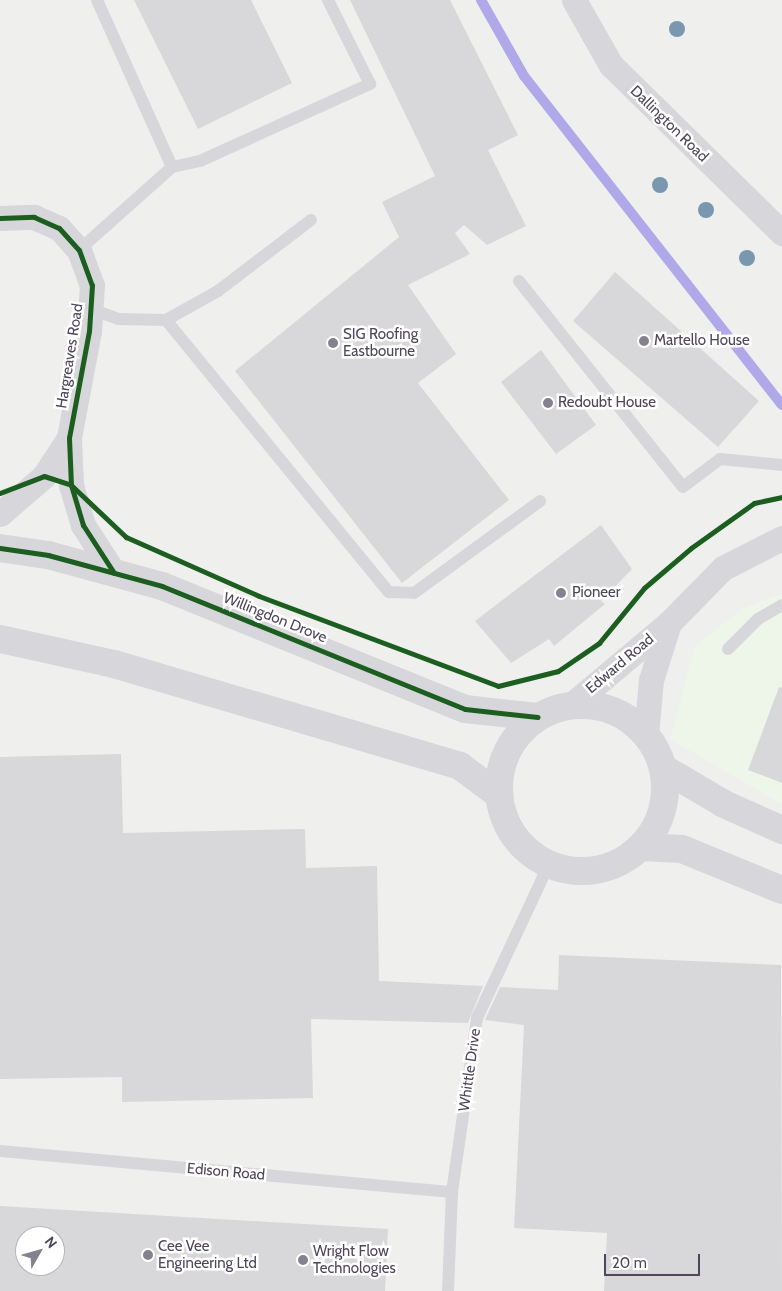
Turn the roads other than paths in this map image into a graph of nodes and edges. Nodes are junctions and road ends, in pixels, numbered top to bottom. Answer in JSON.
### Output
{"nodes":[{"id":1,"x":97,"y":0,"type":"edge"},
{"id":2,"x":328,"y":0,"type":"edge"},
{"id":3,"x":574,"y":0,"type":"edge"},
{"id":4,"x":172,"y":167,"type":"junction"},
{"id":5,"x":0,"y":218,"type":"edge"},
{"id":6,"x":311,"y":220,"type":"dead end"},
{"id":7,"x":782,"y":233,"type":"edge"},
{"id":8,"x":79,"y":250,"type":"junction"},
{"id":9,"x":519,"y":281,"type":"dead end"},
{"id":10,"x":91,"y":308,"type":"junction"},
{"id":11,"x":166,"y":320,"type":"junction"},
{"id":12,"x":69,"y":438,"type":"junction"},
{"id":13,"x":782,"y":465,"type":"edge"},
{"id":14,"x":540,"y":501,"type":"dead end"},
{"id":15,"x":0,"y":514,"type":"edge"},
{"id":16,"x":782,"y":538,"type":"edge"},
{"id":17,"x":0,"y":548,"type":"edge"},
{"id":18,"x":114,"y":573,"type":"junction"},
{"id":19,"x":782,"y":605,"type":"edge"},
{"id":20,"x":669,"y":623,"type":"junction"},
{"id":21,"x":0,"y":639,"type":"edge"},
{"id":22,"x":728,"y":649,"type":"dead end"},
{"id":23,"x":571,"y":705,"type":"junction"},
{"id":24,"x":538,"y":718,"type":"junction"},
{"id":25,"x":646,"y":735,"type":"junction"},
{"id":26,"x":663,"y":768,"type":"junction"},
{"id":27,"x":499,"y":795,"type":"junction"},
{"id":28,"x":782,"y":830,"type":"edge"},
{"id":29,"x":641,"y":847,"type":"junction"},
{"id":30,"x":549,"y":864,"type":"junction"},
{"id":31,"x":782,"y":890,"type":"edge"},
{"id":32,"x":0,"y":1151,"type":"edge"},
{"id":33,"x":452,"y":1192,"type":"junction"},
{"id":34,"x":448,"y":1291,"type":"edge"}],
"edges":[{"from":1,"to":4,"type":"lane"},
{"from":2,"to":4,"type":"lane"},
{"from":3,"to":7,"type":"street","name":"Dallington Road"},
{"from":4,"to":8,"type":"lane"},
{"from":5,"to":8,"type":"street","name":"Hargreaves Road"},
{"from":6,"to":11,"type":"lane"},
{"from":8,"to":10,"type":"street","name":"Hargreaves Road"},
{"from":9,"to":13,"type":"lane"},
{"from":10,"to":11,"type":"lane"},
{"from":10,"to":12,"type":"street","name":"Hargreaves Road"},
{"from":11,"to":14,"type":"lane"},
{"from":12,"to":15,"type":"street","name":"Hargreaves Road"},
{"from":12,"to":18,"type":"street","name":"Hargreaves Road"},
{"from":16,"to":20,"type":"street","name":"Edward Road"},
{"from":17,"to":18,"type":"street","name":"Willingdon Drove"},
{"from":18,"to":24,"type":"street","name":"Willingdon Drove"},
{"from":19,"to":22,"type":"lane"},
{"from":20,"to":23,"type":"street","name":"Edward Road"},
{"from":20,"to":25,"type":"street","name":"Edward Road"},
{"from":21,"to":27,"type":"street"},
{"from":23,"to":24,"type":"street"},
{"from":23,"to":25,"type":"street"},
{"from":24,"to":27,"type":"street"},
{"from":25,"to":26,"type":"street"},
{"from":26,"to":28,"type":"street"},
{"from":26,"to":29,"type":"street"},
{"from":27,"to":30,"type":"street"},
{"from":29,"to":30,"type":"street"},
{"from":29,"to":31,"type":"street"},
{"from":30,"to":33,"type":"lane","name":"Whittle Drive"},
{"from":32,"to":33,"type":"lane","name":"Edison Road"},
{"from":33,"to":34,"type":"lane","name":"Whittle Drive"}]}
